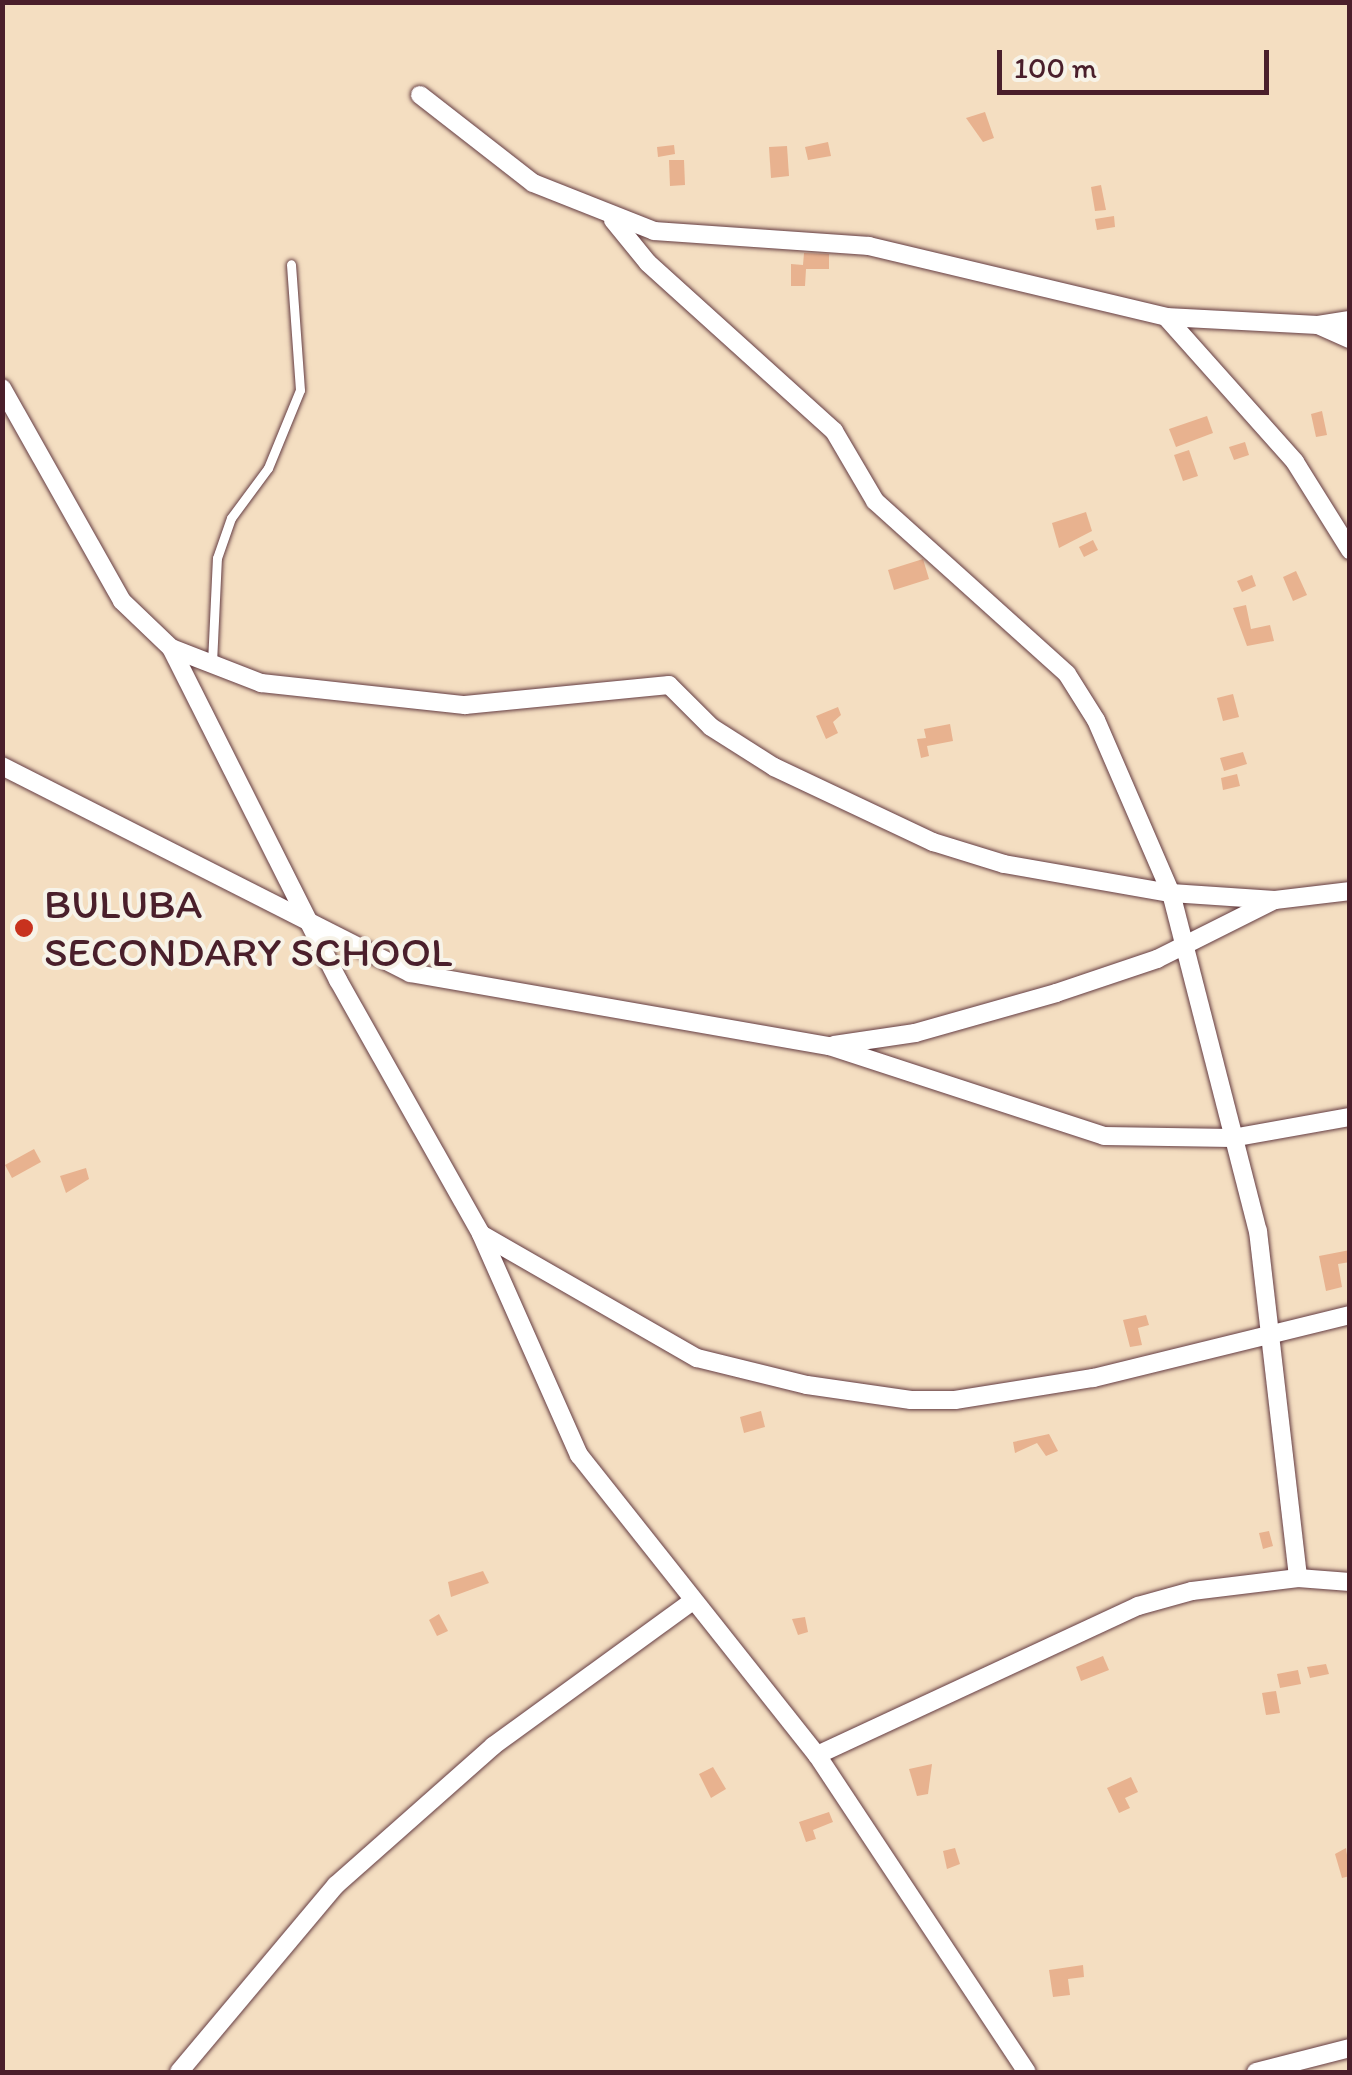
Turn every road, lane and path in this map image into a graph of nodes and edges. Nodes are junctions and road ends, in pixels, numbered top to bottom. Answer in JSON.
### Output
{"nodes":[{"id":1,"x":420,"y":95,"type":"dead end"},
{"id":2,"x":613,"y":220,"type":"junction"},
{"id":3,"x":291,"y":264,"type":"dead end"},
{"id":4,"x":1166,"y":317,"type":"junction"},
{"id":5,"x":1350,"y":320,"type":"edge"},
{"id":6,"x":1318,"y":325,"type":"junction"},
{"id":7,"x":1350,"y":339,"type":"edge"},
{"id":8,"x":2,"y":388,"type":"edge"},
{"id":9,"x":1350,"y":550,"type":"edge"},
{"id":10,"x":171,"y":648,"type":"junction"},
{"id":11,"x":212,"y":663,"type":"junction"},
{"id":12,"x":2,"y":766,"type":"edge"},
{"id":13,"x":1350,"y":891,"type":"edge"},
{"id":14,"x":1171,"y":893,"type":"junction"},
{"id":15,"x":1275,"y":900,"type":"junction"},
{"id":16,"x":308,"y":921,"type":"junction"},
{"id":17,"x":1183,"y":944,"type":"junction"},
{"id":18,"x":829,"y":1046,"type":"junction"},
{"id":19,"x":1350,"y":1117,"type":"edge"},
{"id":20,"x":1232,"y":1138,"type":"junction"},
{"id":21,"x":481,"y":1234,"type":"junction"},
{"id":22,"x":1350,"y":1315,"type":"edge"},
{"id":23,"x":1273,"y":1329,"type":"junction"},
{"id":24,"x":1298,"y":1578,"type":"junction"},
{"id":25,"x":1350,"y":1582,"type":"edge"},
{"id":26,"x":691,"y":1602,"type":"junction"},
{"id":27,"x":817,"y":1756,"type":"junction"},
{"id":28,"x":1350,"y":2048,"type":"edge"},
{"id":29,"x":179,"y":2072,"type":"edge"},
{"id":30,"x":1027,"y":2072,"type":"edge"},
{"id":31,"x":1256,"y":2072,"type":"edge"}],
"edges":[{"from":1,"to":2,"type":"street"},
{"from":2,"to":4,"type":"street"},
{"from":2,"to":14,"type":"street"},
{"from":3,"to":11,"type":"lane"},
{"from":4,"to":6,"type":"street"},
{"from":4,"to":9,"type":"street"},
{"from":5,"to":6,"type":"street"},
{"from":6,"to":7,"type":"street"},
{"from":8,"to":10,"type":"street"},
{"from":10,"to":11,"type":"street"},
{"from":10,"to":16,"type":"street"},
{"from":11,"to":14,"type":"street"},
{"from":12,"to":16,"type":"street"},
{"from":13,"to":15,"type":"street"},
{"from":14,"to":15,"type":"street"},
{"from":14,"to":17,"type":"street"},
{"from":15,"to":17,"type":"street"},
{"from":16,"to":18,"type":"street"},
{"from":16,"to":21,"type":"street"},
{"from":17,"to":18,"type":"street"},
{"from":17,"to":20,"type":"street"},
{"from":18,"to":20,"type":"street"},
{"from":19,"to":20,"type":"street"},
{"from":20,"to":23,"type":"street"},
{"from":21,"to":23,"type":"street"},
{"from":21,"to":26,"type":"street"},
{"from":22,"to":23,"type":"street"},
{"from":23,"to":24,"type":"street"},
{"from":24,"to":25,"type":"street"},
{"from":24,"to":27,"type":"street"},
{"from":26,"to":27,"type":"street"},
{"from":26,"to":29,"type":"street"},
{"from":27,"to":30,"type":"street"},
{"from":28,"to":31,"type":"street"}]}
